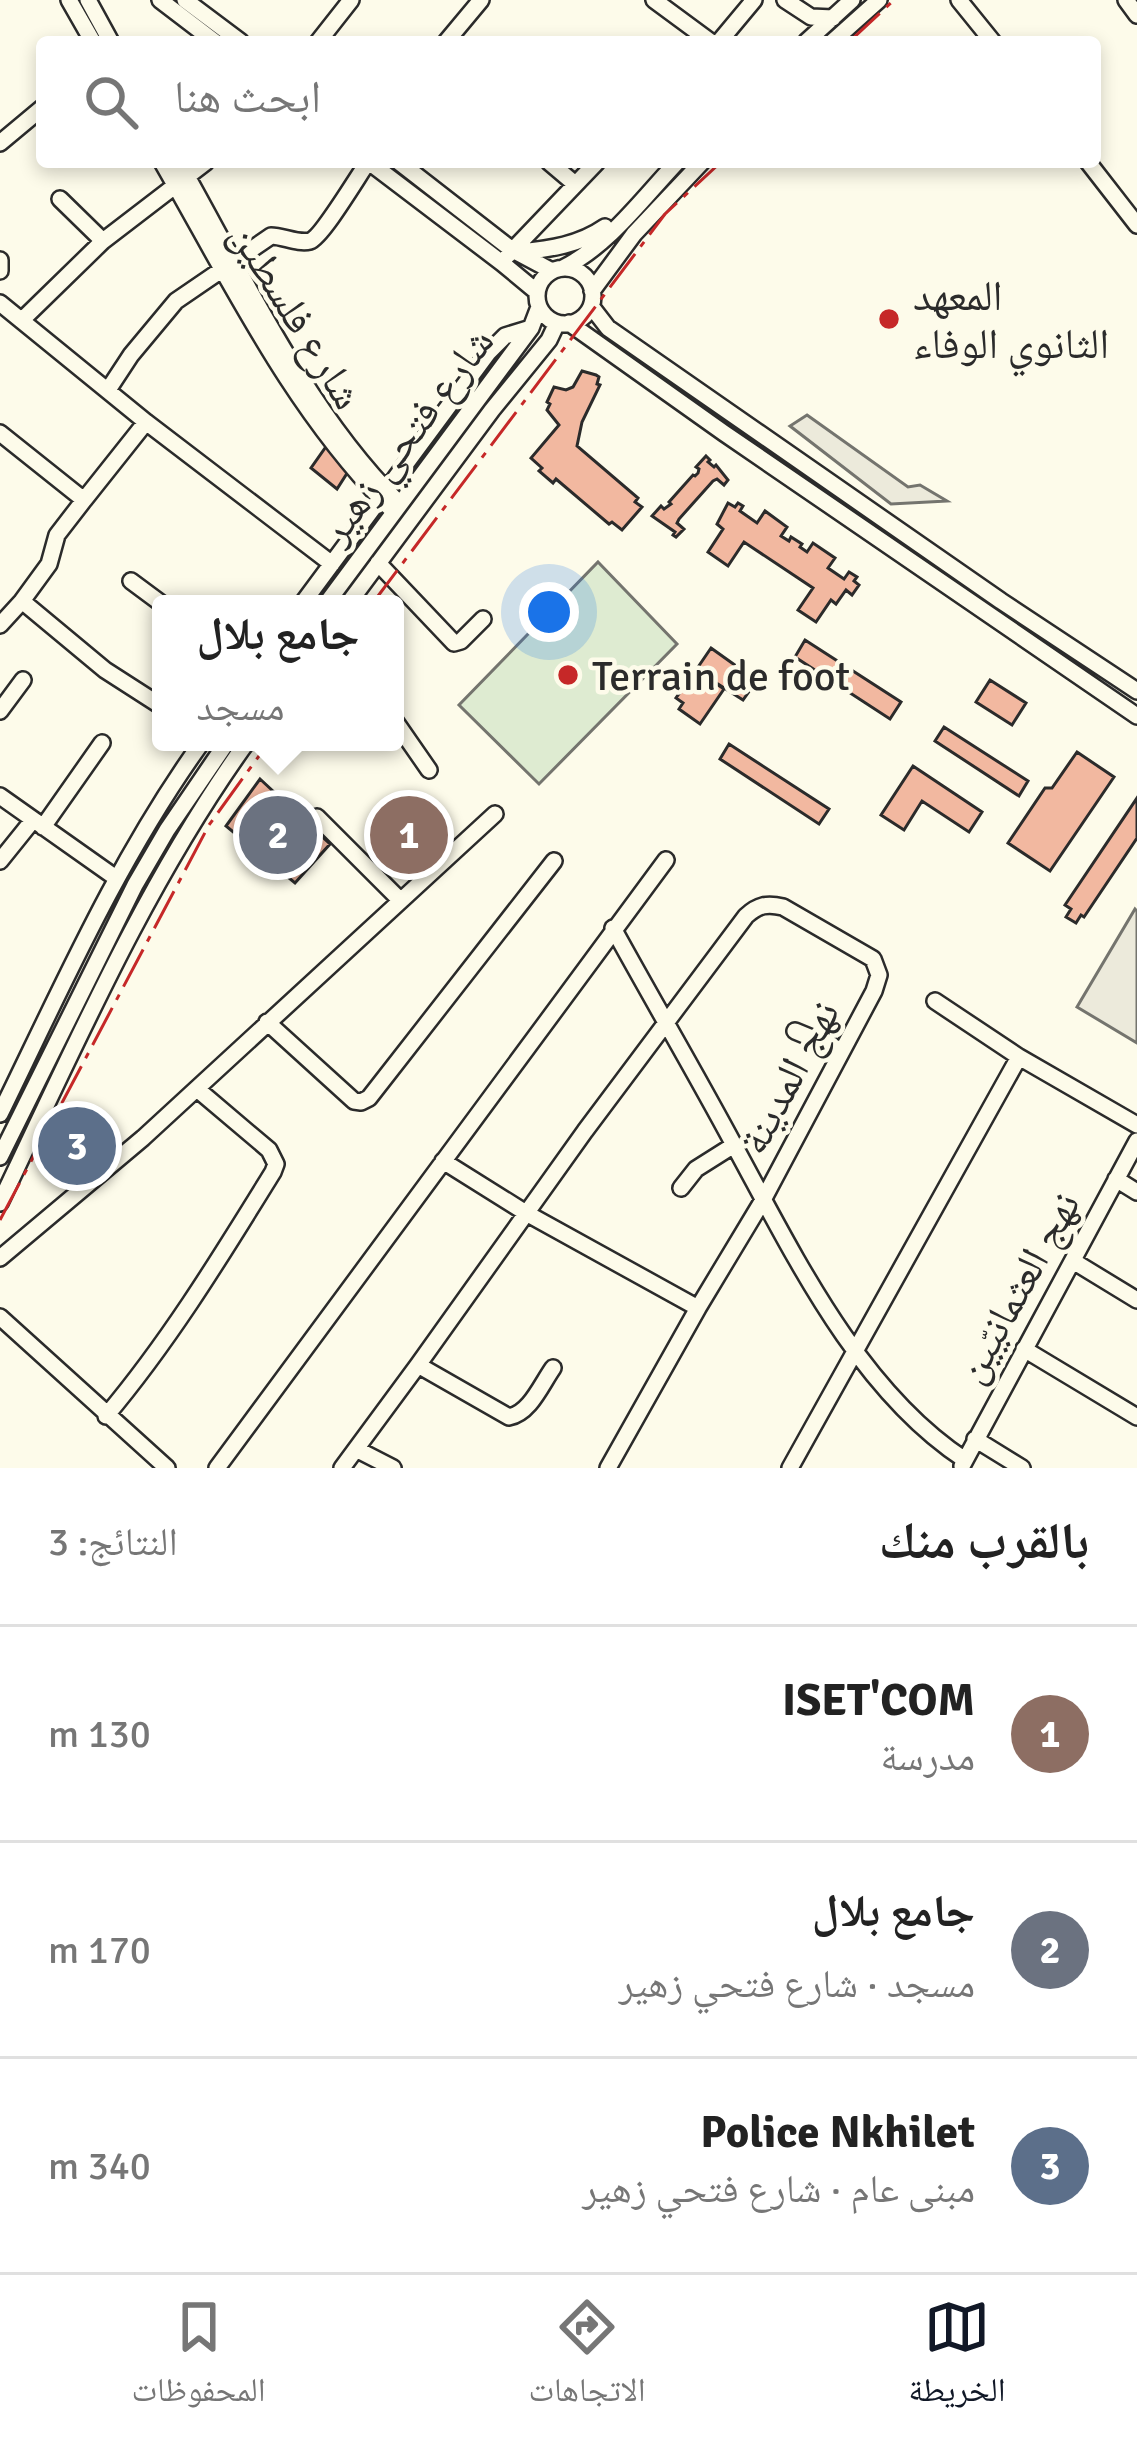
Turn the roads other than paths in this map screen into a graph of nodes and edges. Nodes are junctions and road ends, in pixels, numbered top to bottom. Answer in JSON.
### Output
{"nodes":[{"id":1,"x":69,"y":0,"type":"edge"},
{"id":2,"x":88,"y":0,"type":"edge"},
{"id":3,"x":160,"y":0,"type":"edge"},
{"id":4,"x":185,"y":0,"type":"edge"},
{"id":5,"x":351,"y":0,"type":"edge"},
{"id":6,"x":481,"y":0,"type":"edge"},
{"id":7,"x":654,"y":0,"type":"edge"},
{"id":8,"x":754,"y":0,"type":"edge"},
{"id":9,"x":784,"y":0,"type":"edge"},
{"id":10,"x":816,"y":0,"type":"edge"},
{"id":11,"x":853,"y":0,"type":"edge"},
{"id":12,"x":879,"y":0,"type":"edge"},
{"id":13,"x":959,"y":0,"type":"edge"},
{"id":14,"x":1126,"y":0,"type":"edge"},
{"id":15,"x":802,"y":12,"type":"junction"},
{"id":16,"x":1137,"y":15,"type":"edge"},
{"id":17,"x":833,"y":17,"type":"junction"},
{"id":18,"x":90,"y":36,"type":"edge"},
{"id":19,"x":108,"y":36,"type":"edge"},
{"id":20,"x":207,"y":36,"type":"edge"},
{"id":21,"x":233,"y":36,"type":"edge"},
{"id":22,"x":323,"y":36,"type":"edge"},
{"id":23,"x":451,"y":36,"type":"edge"},
{"id":24,"x":706,"y":36,"type":"edge"},
{"id":25,"x":721,"y":36,"type":"edge"},
{"id":26,"x":812,"y":36,"type":"edge"},
{"id":27,"x":839,"y":36,"type":"edge"},
{"id":28,"x":988,"y":36,"type":"edge"},
{"id":29,"x":36,"y":114,"type":"edge"},
{"id":30,"x":0,"y":142,"type":"edge"},
{"id":31,"x":364,"y":168,"type":"edge"},
{"id":32,"x":377,"y":168,"type":"edge"},
{"id":33,"x":406,"y":168,"type":"edge"},
{"id":34,"x":556,"y":168,"type":"edge"},
{"id":35,"x":591,"y":168,"type":"edge"},
{"id":36,"x":671,"y":168,"type":"edge"},
{"id":37,"x":696,"y":168,"type":"edge"},
{"id":38,"x":1093,"y":168,"type":"edge"},
{"id":39,"x":180,"y":174,"type":"edge"},
{"id":40,"x":575,"y":184,"type":"junction"},
{"id":41,"x":60,"y":199,"type":"dead end"},
{"id":42,"x":632,"y":209,"type":"junction"},
{"id":43,"x":1137,"y":225,"type":"edge"},
{"id":44,"x":103,"y":241,"type":"junction"},
{"id":45,"x":510,"y":255,"type":"junction"},
{"id":46,"x":0,"y":260,"type":"edge"},
{"id":47,"x":229,"y":265,"type":"junction"},
{"id":48,"x":558,"y":269,"type":"junction"},
{"id":49,"x":0,"y":271,"type":"edge"},
{"id":50,"x":591,"y":298,"type":"junction"},
{"id":51,"x":538,"y":300,"type":"junction"},
{"id":52,"x":0,"y":303,"type":"edge"},
{"id":53,"x":22,"y":320,"type":"junction"},
{"id":54,"x":563,"y":323,"type":"junction"},
{"id":55,"x":108,"y":390,"type":"junction"},
{"id":56,"x":146,"y":422,"type":"junction"},
{"id":57,"x":0,"y":433,"type":"edge"},
{"id":58,"x":84,"y":500,"type":"junction"},
{"id":59,"x":390,"y":501,"type":"junction"},
{"id":60,"x":897,"y":529,"type":"junction"},
{"id":61,"x":886,"y":544,"type":"junction"},
{"id":62,"x":378,"y":562,"type":"junction"},
{"id":63,"x":332,"y":564,"type":"junction"},
{"id":64,"x":131,"y":581,"type":"dead end"},
{"id":65,"x":309,"y":595,"type":"edge"},
{"id":66,"x":332,"y":595,"type":"edge"},
{"id":67,"x":354,"y":595,"type":"edge"},
{"id":68,"x":152,"y":597,"type":"edge"},
{"id":69,"x":8,"y":610,"type":"edge"},
{"id":70,"x":484,"y":620,"type":"dead end"},
{"id":71,"x":23,"y":680,"type":"dead end"},
{"id":72,"x":1137,"y":692,"type":"edge"},
{"id":73,"x":152,"y":700,"type":"edge"},
{"id":74,"x":0,"y":711,"type":"edge"},
{"id":75,"x":1137,"y":716,"type":"edge"},
{"id":76,"x":404,"y":735,"type":"edge"},
{"id":77,"x":102,"y":743,"type":"dead end"},
{"id":78,"x":196,"y":751,"type":"edge"},
{"id":79,"x":221,"y":751,"type":"edge"},
{"id":80,"x":241,"y":751,"type":"edge"},
{"id":81,"x":429,"y":770,"type":"dead end"},
{"id":82,"x":0,"y":796,"type":"edge"},
{"id":83,"x":495,"y":814,"type":"dead end"},
{"id":84,"x":317,"y":817,"type":"dead end"},
{"id":85,"x":38,"y":823,"type":"junction"},
{"id":86,"x":666,"y":860,"type":"dead end"},
{"id":87,"x":0,"y":861,"type":"edge"},
{"id":88,"x":554,"y":861,"type":"dead end"},
{"id":89,"x":116,"y":878,"type":"junction"},
{"id":90,"x":400,"y":900,"type":"junction"},
{"id":91,"x":613,"y":928,"type":"junction"},
{"id":92,"x":935,"y":1001,"type":"dead end"},
{"id":93,"x":267,"y":1022,"type":"junction"},
{"id":94,"x":665,"y":1023,"type":"junction"},
{"id":95,"x":795,"y":1031,"type":"dead end"},
{"id":96,"x":842,"y":1050,"type":"junction"},
{"id":97,"x":1019,"y":1057,"type":"junction"},
{"id":98,"x":197,"y":1089,"type":"junction"},
{"id":99,"x":0,"y":1114,"type":"edge"},
{"id":100,"x":1137,"y":1125,"type":"edge"},
{"id":101,"x":1137,"y":1141,"type":"edge"},
{"id":102,"x":734,"y":1145,"type":"junction"},
{"id":103,"x":0,"y":1157,"type":"edge"},
{"id":104,"x":442,"y":1161,"type":"junction"},
{"id":105,"x":1117,"y":1179,"type":"junction"},
{"id":106,"x":681,"y":1189,"type":"dead end"},
{"id":107,"x":1137,"y":1192,"type":"edge"},
{"id":108,"x":763,"y":1201,"type":"junction"},
{"id":109,"x":0,"y":1204,"type":"edge"},
{"id":110,"x":526,"y":1213,"type":"junction"},
{"id":111,"x":0,"y":1258,"type":"edge"},
{"id":112,"x":1073,"y":1261,"type":"junction"},
{"id":113,"x":1137,"y":1300,"type":"edge"},
{"id":114,"x":698,"y":1308,"type":"junction"},
{"id":115,"x":0,"y":1318,"type":"edge"},
{"id":116,"x":1024,"y":1349,"type":"junction"},
{"id":117,"x":855,"y":1354,"type":"junction"},
{"id":118,"x":418,"y":1365,"type":"junction"},
{"id":119,"x":553,"y":1368,"type":"dead end"},
{"id":120,"x":106,"y":1416,"type":"junction"},
{"id":121,"x":1137,"y":1417,"type":"edge"},
{"id":122,"x":975,"y":1439,"type":"junction"},
{"id":123,"x":356,"y":1450,"type":"junction"},
{"id":124,"x":963,"y":1464,"type":"edge"},
{"id":125,"x":167,"y":1468,"type":"edge"},
{"id":126,"x":217,"y":1468,"type":"edge"},
{"id":127,"x":341,"y":1468,"type":"edge"},
{"id":128,"x":394,"y":1468,"type":"edge"},
{"id":129,"x":608,"y":1468,"type":"edge"},
{"id":130,"x":790,"y":1468,"type":"edge"},
{"id":131,"x":1022,"y":1468,"type":"edge"}],
"edges":[{"from":1,"to":18,"type":"street"},
{"from":2,"to":19,"type":"street"},
{"from":3,"to":20,"type":"street"},
{"from":4,"to":21,"type":"street"},
{"from":5,"to":22,"type":"street"},
{"from":6,"to":23,"type":"street"},
{"from":7,"to":24,"type":"street"},
{"from":8,"to":25,"type":"street"},
{"from":9,"to":15,"type":"street"},
{"from":10,"to":15,"type":"street"},
{"from":11,"to":17,"type":"street"},
{"from":12,"to":27,"type":"street"},
{"from":13,"to":28,"type":"street"},
{"from":14,"to":16,"type":"street"},
{"from":15,"to":17,"type":"street"},
{"from":17,"to":26,"type":"street"},
{"from":29,"to":30,"type":"street"},
{"from":31,"to":47,"type":"street"},
{"from":32,"to":45,"type":"street"},
{"from":33,"to":45,"type":"street"},
{"from":34,"to":40,"type":"street"},
{"from":35,"to":40,"type":"street"},
{"from":36,"to":42,"type":"street"},
{"from":37,"to":50,"type":"street"},
{"from":38,"to":43,"type":"street"},
{"from":39,"to":44,"type":"street"},
{"from":39,"to":47,"type":"street","name":"شارع فلسطين"},
{"from":40,"to":45,"type":"street"},
{"from":41,"to":44,"type":"street"},
{"from":42,"to":45,"type":"street"},
{"from":42,"to":48,"type":"street"},
{"from":44,"to":53,"type":"street"},
{"from":45,"to":48,"type":"street"},
{"from":45,"to":51,"type":"street"},
{"from":46,"to":49,"type":"street"},
{"from":47,"to":55,"type":"street"},
{"from":47,"to":59,"type":"street","name":"شارع فلسطين"},
{"from":48,"to":50,"type":"street"},
{"from":48,"to":51,"type":"street"},
{"from":50,"to":54,"type":"street"},
{"from":50,"to":60,"type":"street"},
{"from":51,"to":54,"type":"street"},
{"from":51,"to":59,"type":"street","name":"شارع فتحي زهير"},
{"from":52,"to":53,"type":"street"},
{"from":53,"to":55,"type":"street"},
{"from":54,"to":61,"type":"street"},
{"from":54,"to":62,"type":"street","name":"شارع فتحي زهير"},
{"from":55,"to":56,"type":"street"},
{"from":56,"to":58,"type":"street"},
{"from":56,"to":63,"type":"street"},
{"from":57,"to":58,"type":"street"},
{"from":58,"to":69,"type":"street"},
{"from":59,"to":63,"type":"street"},
{"from":59,"to":66,"type":"street","name":"شارع فتحي زهير"},
{"from":60,"to":61,"type":"street"},
{"from":60,"to":72,"type":"street"},
{"from":61,"to":75,"type":"street"},
{"from":62,"to":67,"type":"street","name":"شارع فتحي زهير"},
{"from":62,"to":70,"type":"street"},
{"from":63,"to":65,"type":"street"},
{"from":64,"to":68,"type":"street"},
{"from":69,"to":73,"type":"street"},
{"from":71,"to":74,"type":"street"},
{"from":76,"to":81,"type":"street"},
{"from":77,"to":85,"type":"street"},
{"from":78,"to":89,"type":"street"},
{"from":79,"to":103,"type":"street"},
{"from":80,"to":109,"type":"street"},
{"from":82,"to":85,"type":"street"},
{"from":83,"to":90,"type":"street"},
{"from":84,"to":90,"type":"street"},
{"from":85,"to":87,"type":"street"},
{"from":85,"to":89,"type":"street"},
{"from":86,"to":91,"type":"street"},
{"from":88,"to":93,"type":"street"},
{"from":89,"to":99,"type":"street"},
{"from":90,"to":93,"type":"street"},
{"from":91,"to":94,"type":"street"},
{"from":91,"to":104,"type":"street"},
{"from":92,"to":97,"type":"street"},
{"from":93,"to":98,"type":"street"},
{"from":94,"to":96,"type":"street","name":"نهج المدينة"},
{"from":94,"to":102,"type":"street"},
{"from":94,"to":110,"type":"street"},
{"from":95,"to":96,"type":"street"},
{"from":96,"to":108,"type":"street","name":"نهج المدينة"},
{"from":97,"to":100,"type":"street"},
{"from":97,"to":117,"type":"street"},
{"from":98,"to":111,"type":"street"},
{"from":98,"to":120,"type":"street"},
{"from":101,"to":105,"type":"street","name":"نهج العثمانيّين"},
{"from":102,"to":106,"type":"street"},
{"from":102,"to":108,"type":"street"},
{"from":104,"to":110,"type":"street"},
{"from":104,"to":126,"type":"street"},
{"from":105,"to":107,"type":"street"},
{"from":105,"to":112,"type":"street","name":"نهج العثمانيّين"},
{"from":108,"to":114,"type":"street","name":"نهج المدينة"},
{"from":108,"to":117,"type":"street"},
{"from":110,"to":114,"type":"street"},
{"from":110,"to":118,"type":"street"},
{"from":112,"to":113,"type":"street"},
{"from":112,"to":116,"type":"street","name":"نهج العثمانيّين"},
{"from":114,"to":129,"type":"street","name":"نهج المدينة"},
{"from":115,"to":120,"type":"street"},
{"from":116,"to":121,"type":"street"},
{"from":116,"to":122,"type":"street","name":"نهج العثمانيّين"},
{"from":117,"to":124,"type":"street"},
{"from":117,"to":130,"type":"street"},
{"from":118,"to":119,"type":"street"},
{"from":118,"to":123,"type":"street"},
{"from":120,"to":125,"type":"street"},
{"from":122,"to":124,"type":"street","name":"نهج العثمانيّين"},
{"from":122,"to":131,"type":"street"},
{"from":123,"to":127,"type":"street"},
{"from":123,"to":128,"type":"street"}]}
